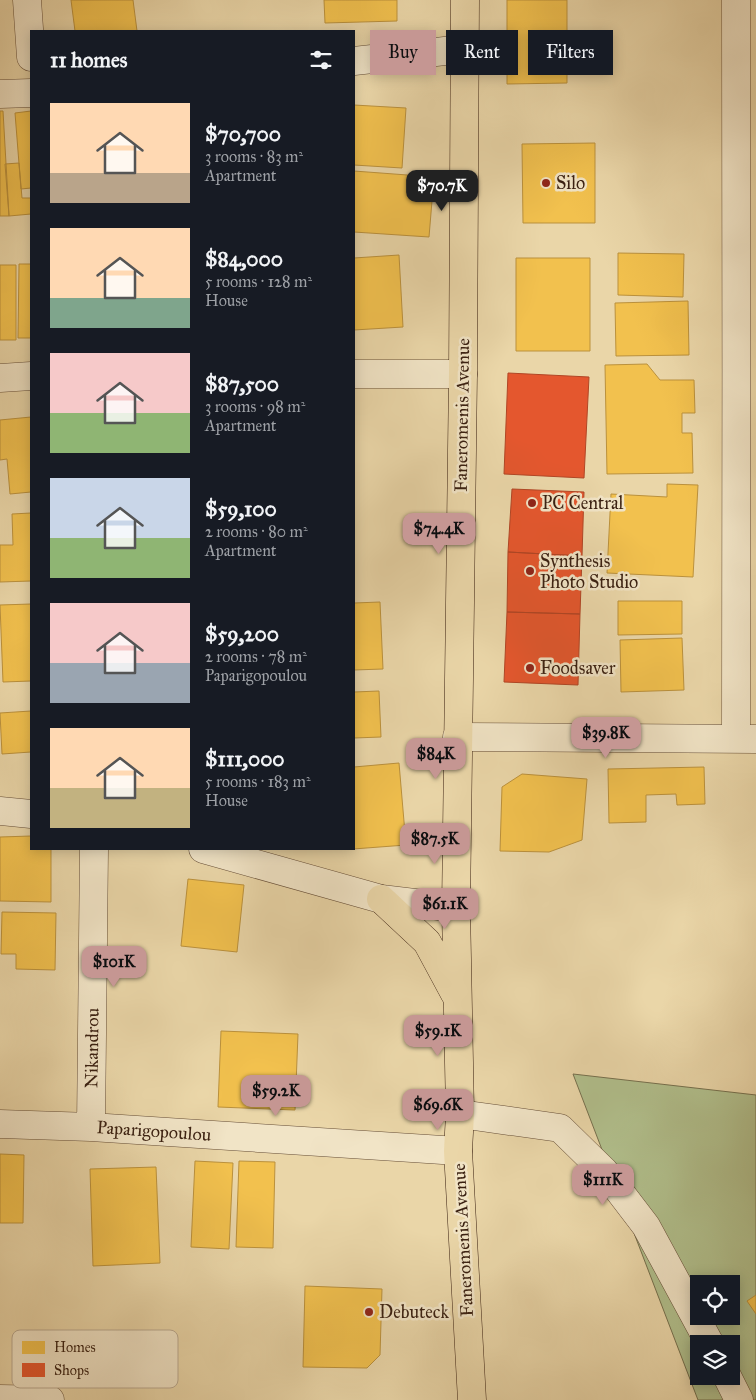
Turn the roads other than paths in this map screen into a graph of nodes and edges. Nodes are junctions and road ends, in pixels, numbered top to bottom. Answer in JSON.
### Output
{"nodes":[{"id":1,"x":27,"y":0,"type":"edge"},
{"id":2,"x":465,"y":0,"type":"edge"},
{"id":3,"x":736,"y":0,"type":"edge"},
{"id":4,"x":464,"y":30,"type":"edge"},
{"id":5,"x":30,"y":44,"type":"edge"},
{"id":6,"x":446,"y":52,"type":"edge"},
{"id":7,"x":355,"y":61,"type":"edge"},
{"id":8,"x":464,"y":75,"type":"edge"},
{"id":9,"x":30,"y":93,"type":"edge"},
{"id":10,"x":0,"y":94,"type":"edge"},
{"id":11,"x":746,"y":184,"type":"edge"},
{"id":12,"x":355,"y":374,"type":"edge"},
{"id":13,"x":463,"y":374,"type":"junction"},
{"id":14,"x":30,"y":376,"type":"edge"},
{"id":15,"x":0,"y":378,"type":"edge"},
{"id":16,"x":747,"y":454,"type":"edge"},
{"id":17,"x":457,"y":737,"type":"junction"},
{"id":18,"x":746,"y":739,"type":"edge"},
{"id":19,"x":0,"y":811,"type":"edge"},
{"id":20,"x":30,"y":814,"type":"edge"},
{"id":21,"x":94,"y":850,"type":"edge"},
{"id":22,"x":207,"y":850,"type":"edge"},
{"id":23,"x":381,"y":899,"type":"junction"},
{"id":24,"x":456,"y":908,"type":"junction"},
{"id":25,"x":458,"y":1000,"type":"junction"},
{"id":26,"x":460,"y":1114,"type":"junction"},
{"id":27,"x":0,"y":1124,"type":"edge"},
{"id":28,"x":91,"y":1127,"type":"junction"},
{"id":29,"x":458,"y":1151,"type":"junction"},
{"id":30,"x":705,"y":1335,"type":"edge"},
{"id":31,"x":732,"y":1385,"type":"edge"},
{"id":32,"x":0,"y":1399,"type":"edge"},
{"id":33,"x":50,"y":1400,"type":"edge"},
{"id":34,"x":472,"y":1400,"type":"edge"},
{"id":35,"x":739,"y":1400,"type":"edge"}],
"edges":[{"from":1,"to":5,"type":"street"},
{"from":2,"to":4,"type":"main road","name":"Faneromenis Avenue"},
{"from":3,"to":11,"type":"street"},
{"from":6,"to":7,"type":"street"},
{"from":8,"to":13,"type":"main road","name":"Faneromenis Avenue"},
{"from":9,"to":10,"type":"street"},
{"from":11,"to":16,"type":"street"},
{"from":12,"to":13,"type":"street"},
{"from":13,"to":17,"type":"main road","name":"Faneromenis Avenue"},
{"from":14,"to":15,"type":"street"},
{"from":16,"to":18,"type":"street"},
{"from":17,"to":18,"type":"street"},
{"from":17,"to":24,"type":"main road","name":"Faneromenis Avenue"},
{"from":19,"to":20,"type":"street"},
{"from":21,"to":28,"type":"street","name":"Nikandrou"},
{"from":22,"to":23,"type":"street"},
{"from":23,"to":24,"type":"street"},
{"from":23,"to":25,"type":"main road"},
{"from":24,"to":25,"type":"main road","name":"Faneromenis Avenue"},
{"from":25,"to":26,"type":"main road","name":"Faneromenis Avenue"},
{"from":26,"to":29,"type":"main road","name":"Faneromenis Avenue"},
{"from":26,"to":30,"type":"street"},
{"from":27,"to":28,"type":"street","name":"Paparigopoulou"},
{"from":28,"to":29,"type":"street","name":"Paparigopoulou"},
{"from":29,"to":34,"type":"main road","name":"Faneromenis Avenue"},
{"from":31,"to":35,"type":"street"},
{"from":32,"to":33,"type":"street"}]}
